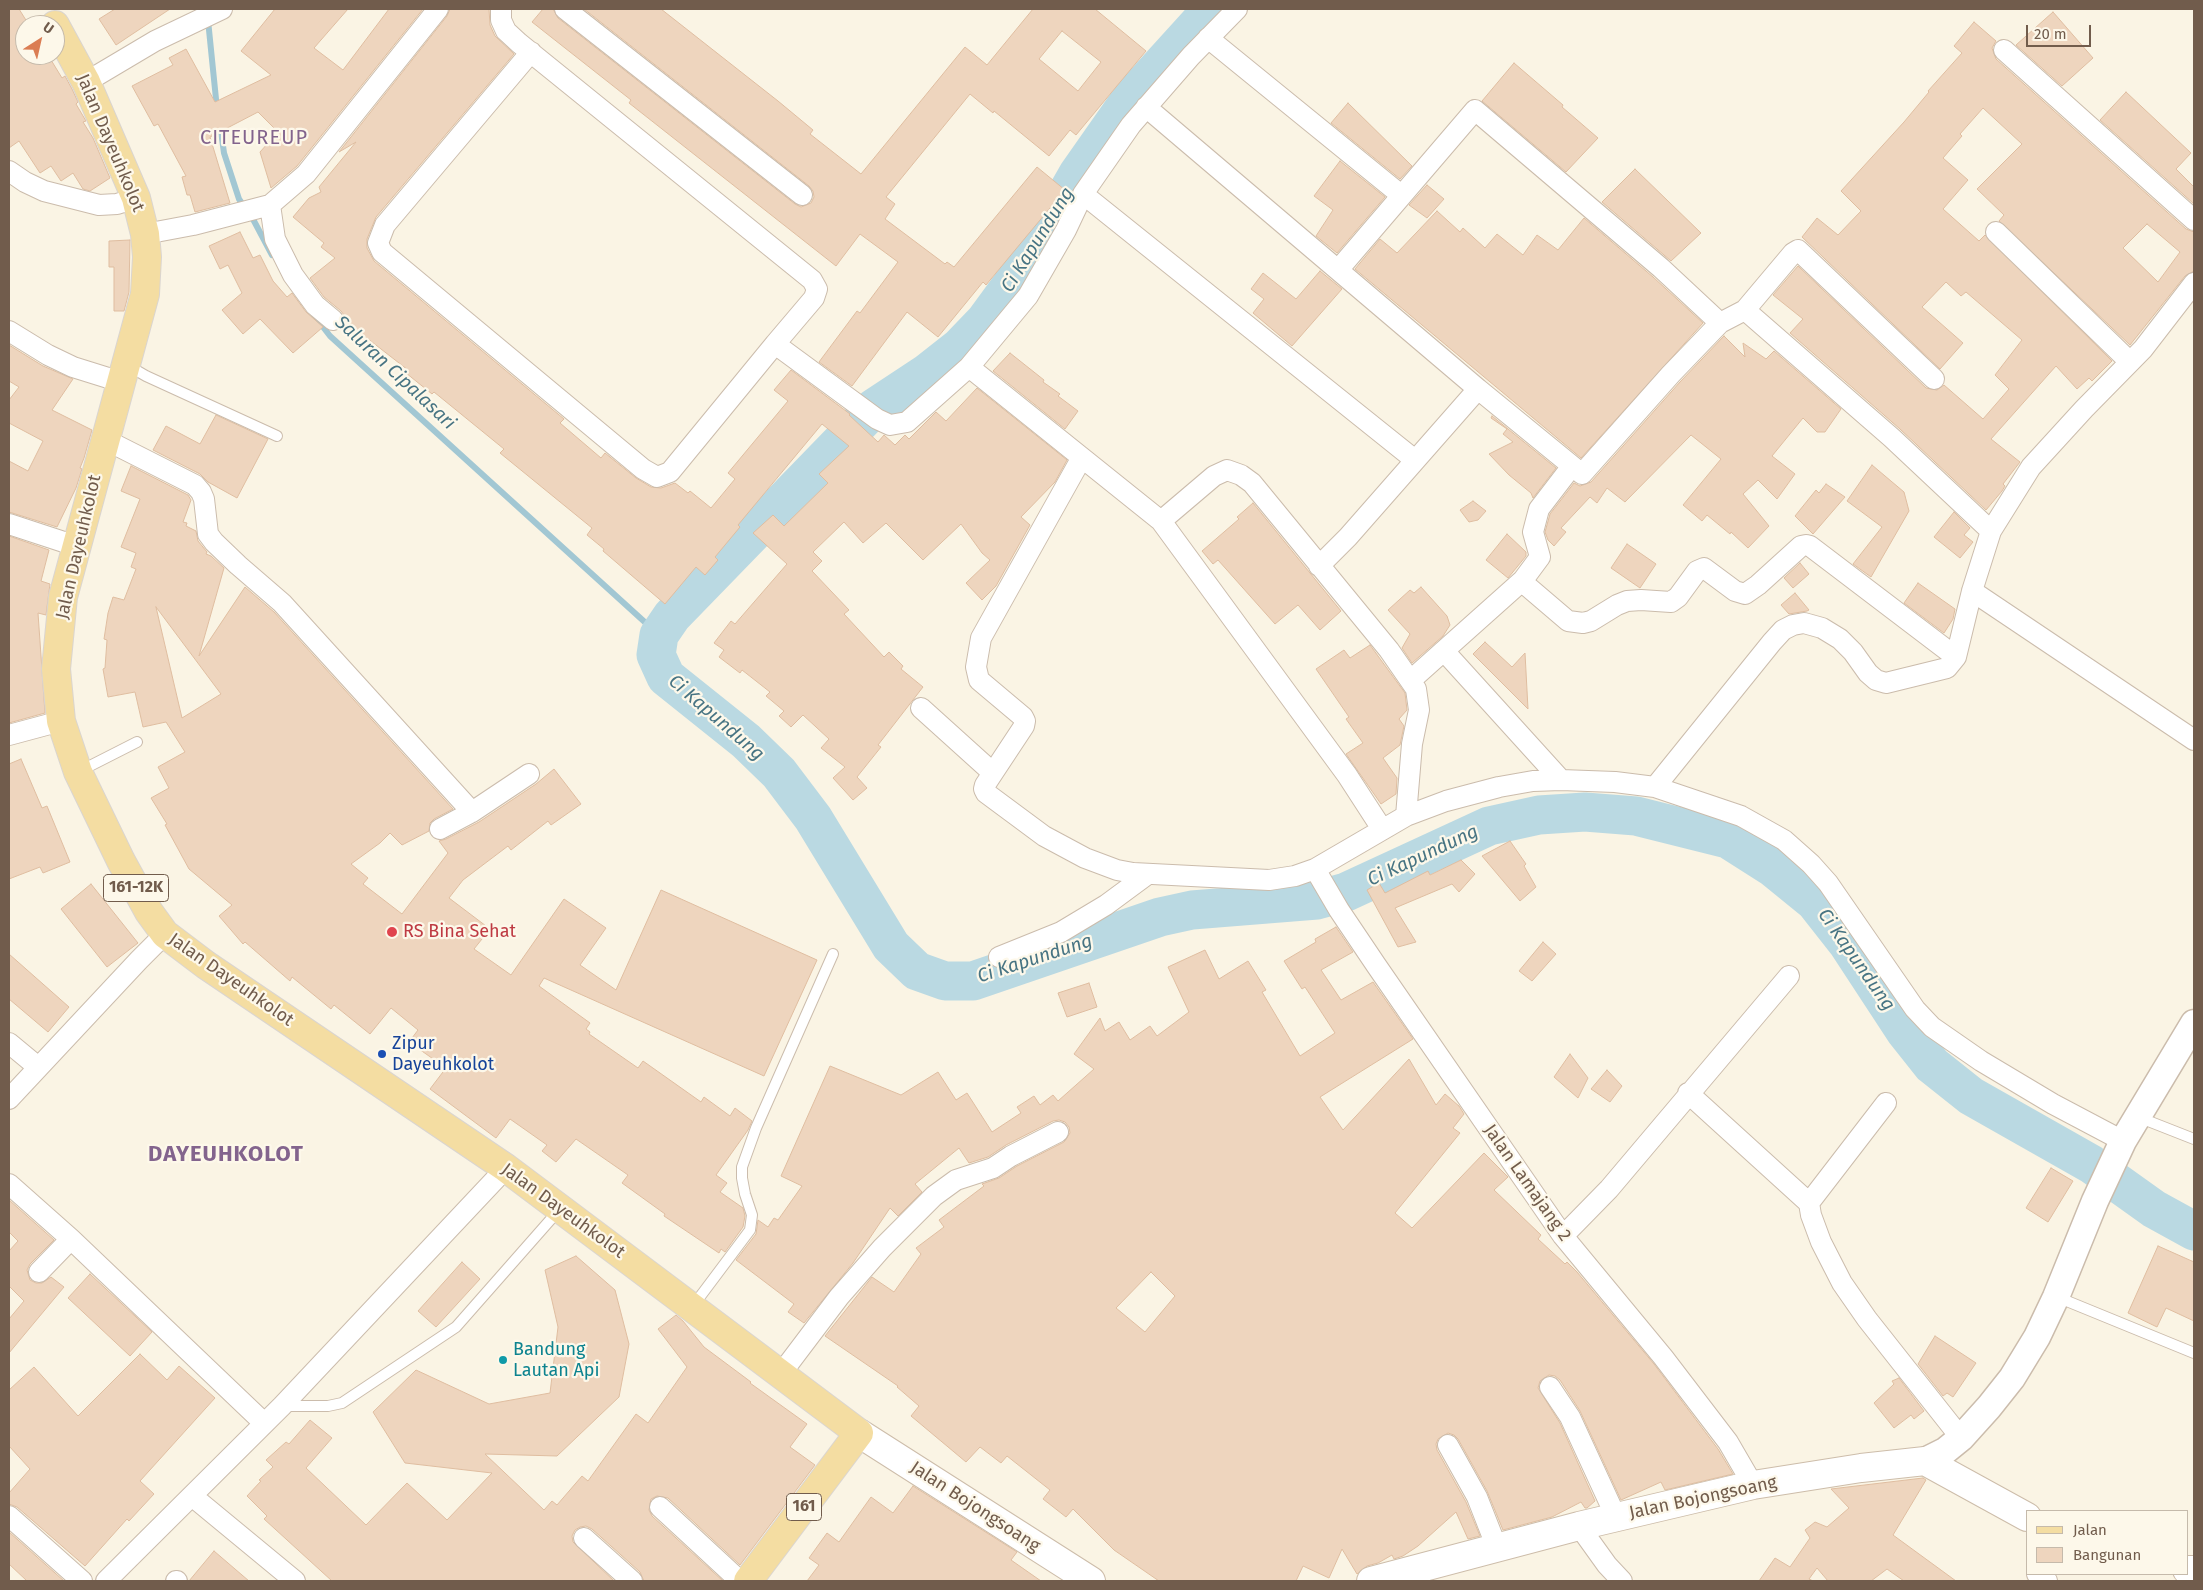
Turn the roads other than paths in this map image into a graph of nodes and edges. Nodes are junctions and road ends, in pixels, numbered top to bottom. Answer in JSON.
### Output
{"nodes":[{"id":1,"x":438,"y":9,"type":"edge"},
{"id":2,"x":501,"y":9,"type":"edge"},
{"id":3,"x":565,"y":9,"type":"edge"},
{"id":4,"x":1237,"y":9,"type":"edge"},
{"id":5,"x":219,"y":10,"type":"edge"},
{"id":6,"x":1208,"y":38,"type":"junction"},
{"id":7,"x":65,"y":43,"type":"edge"},
{"id":8,"x":2004,"y":50,"type":"dead end"},
{"id":9,"x":531,"y":52,"type":"junction"},
{"id":10,"x":86,"y":82,"type":"junction"},
{"id":11,"x":1146,"y":107,"type":"junction"},
{"id":12,"x":9,"y":170,"type":"edge"},
{"id":13,"x":1082,"y":194,"type":"junction"},
{"id":14,"x":802,"y":195,"type":"dead end"},
{"id":15,"x":1401,"y":195,"type":"junction"},
{"id":16,"x":136,"y":198,"type":"junction"},
{"id":17,"x":266,"y":205,"type":"junction"},
{"id":18,"x":2194,"y":220,"type":"edge"},
{"id":19,"x":1996,"y":232,"type":"dead end"},
{"id":20,"x":145,"y":234,"type":"junction"},
{"id":21,"x":1338,"y":270,"type":"junction"},
{"id":22,"x":2194,"y":283,"type":"edge"},
{"id":23,"x":1745,"y":310,"type":"junction"},
{"id":24,"x":333,"y":320,"type":"dead end"},
{"id":25,"x":1720,"y":323,"type":"junction"},
{"id":26,"x":9,"y":330,"type":"edge"},
{"id":27,"x":775,"y":344,"type":"junction"},
{"id":28,"x":2130,"y":362,"type":"junction"},
{"id":29,"x":969,"y":368,"type":"junction"},
{"id":30,"x":123,"y":373,"type":"junction"},
{"id":31,"x":1934,"y":379,"type":"dead end"},
{"id":32,"x":1478,"y":389,"type":"junction"},
{"id":33,"x":277,"y":436,"type":"dead end"},
{"id":34,"x":106,"y":440,"type":"junction"},
{"id":35,"x":1081,"y":459,"type":"junction"},
{"id":36,"x":1415,"y":460,"type":"junction"},
{"id":37,"x":1572,"y":466,"type":"junction"},
{"id":38,"x":1161,"y":521,"type":"junction"},
{"id":39,"x":9,"y":524,"type":"edge"},
{"id":40,"x":1991,"y":531,"type":"junction"},
{"id":41,"x":76,"y":546,"type":"junction"},
{"id":42,"x":1319,"y":566,"type":"junction"},
{"id":43,"x":1523,"y":580,"type":"junction"},
{"id":44,"x":1972,"y":591,"type":"junction"},
{"id":45,"x":1444,"y":651,"type":"junction"},
{"id":46,"x":1956,"y":657,"type":"junction"},
{"id":47,"x":1411,"y":680,"type":"junction"},
{"id":48,"x":921,"y":708,"type":"dead end"},
{"id":49,"x":61,"y":721,"type":"junction"},
{"id":50,"x":9,"y":734,"type":"edge"},
{"id":51,"x":2194,"y":740,"type":"edge"},
{"id":52,"x":138,"y":742,"type":"dead end"},
{"id":53,"x":78,"y":772,"type":"junction"},
{"id":54,"x":993,"y":773,"type":"junction"},
{"id":55,"x":529,"y":774,"type":"dead end"},
{"id":56,"x":1561,"y":780,"type":"junction"},
{"id":57,"x":1655,"y":787,"type":"junction"},
{"id":58,"x":472,"y":812,"type":"junction"},
{"id":59,"x":1406,"y":816,"type":"junction"},
{"id":60,"x":440,"y":829,"type":"dead end"},
{"id":61,"x":1382,"y":829,"type":"junction"},
{"id":62,"x":1148,"y":874,"type":"junction"},
{"id":63,"x":1318,"y":874,"type":"junction"},
{"id":64,"x":165,"y":934,"type":"junction"},
{"id":65,"x":833,"y":954,"type":"dead end"},
{"id":66,"x":1000,"y":958,"type":"dead end"},
{"id":67,"x":1789,"y":976,"type":"dead end"},
{"id":68,"x":2191,"y":1034,"type":"edge"},
{"id":69,"x":9,"y":1043,"type":"edge"},
{"id":70,"x":38,"y":1067,"type":"junction"},
{"id":71,"x":1688,"y":1093,"type":"junction"},
{"id":72,"x":9,"y":1099,"type":"edge"},
{"id":73,"x":1886,"y":1103,"type":"dead end"},
{"id":74,"x":2138,"y":1116,"type":"junction"},
{"id":75,"x":1058,"y":1132,"type":"dead end"},
{"id":76,"x":2194,"y":1139,"type":"edge"},
{"id":77,"x":2120,"y":1149,"type":"junction"},
{"id":78,"x":506,"y":1168,"type":"junction"},
{"id":79,"x":9,"y":1184,"type":"edge"},
{"id":80,"x":1809,"y":1203,"type":"junction"},
{"id":81,"x":561,"y":1208,"type":"junction"},
{"id":82,"x":1563,"y":1236,"type":"junction"},
{"id":83,"x":71,"y":1239,"type":"junction"},
{"id":84,"x":39,"y":1272,"type":"dead end"},
{"id":85,"x":2056,"y":1297,"type":"junction"},
{"id":86,"x":692,"y":1306,"type":"junction"},
{"id":87,"x":2194,"y":1352,"type":"edge"},
{"id":88,"x":780,"y":1375,"type":"junction"},
{"id":89,"x":1550,"y":1387,"type":"dead end"},
{"id":90,"x":282,"y":1406,"type":"junction"},
{"id":91,"x":264,"y":1423,"type":"junction"},
{"id":92,"x":859,"y":1433,"type":"junction"},
{"id":93,"x":1961,"y":1438,"type":"junction"},
{"id":94,"x":1448,"y":1445,"type":"dead end"},
{"id":95,"x":1925,"y":1461,"type":"junction"},
{"id":96,"x":1753,"y":1485,"type":"junction"},
{"id":97,"x":192,"y":1496,"type":"junction"},
{"id":98,"x":660,"y":1507,"type":"dead end"},
{"id":99,"x":2026,"y":1515,"type":"edge"},
{"id":100,"x":9,"y":1516,"type":"edge"},
{"id":101,"x":1616,"y":1517,"type":"junction"},
{"id":102,"x":1579,"y":1526,"type":"junction"},
{"id":103,"x":584,"y":1538,"type":"dead end"},
{"id":104,"x":1497,"y":1548,"type":"junction"},
{"id":105,"x":1089,"y":1580,"type":"edge"},
{"id":106,"x":82,"y":1581,"type":"edge"},
{"id":107,"x":106,"y":1581,"type":"edge"},
{"id":108,"x":295,"y":1581,"type":"edge"},
{"id":109,"x":632,"y":1581,"type":"edge"},
{"id":110,"x":740,"y":1581,"type":"edge"},
{"id":111,"x":748,"y":1581,"type":"edge"},
{"id":112,"x":1371,"y":1581,"type":"edge"},
{"id":113,"x":1622,"y":1581,"type":"edge"}],
"edges":[{"from":1,"to":17,"type":"street"},
{"from":2,"to":9,"type":"street"},
{"from":3,"to":14,"type":"street"},
{"from":4,"to":6,"type":"street"},
{"from":5,"to":10,"type":"street"},
{"from":6,"to":11,"type":"street"},
{"from":6,"to":15,"type":"street"},
{"from":7,"to":10,"type":"main road","name":"Jalan Dayeuhkolot","number":"161-12K"},
{"from":8,"to":18,"type":"street"},
{"from":9,"to":27,"type":"street"},
{"from":9,"to":27,"type":"street"},
{"from":10,"to":16,"type":"main road","name":"Jalan Dayeuhkolot","number":"161-12K"},
{"from":11,"to":13,"type":"street"},
{"from":11,"to":21,"type":"street"},
{"from":12,"to":16,"type":"street"},
{"from":13,"to":29,"type":"street"},
{"from":13,"to":36,"type":"street"},
{"from":15,"to":21,"type":"street"},
{"from":15,"to":25,"type":"street"},
{"from":16,"to":20,"type":"main road","name":"Jalan Dayeuhkolot","number":"161-12K"},
{"from":17,"to":20,"type":"street"},
{"from":17,"to":24,"type":"street"},
{"from":19,"to":28,"type":"street"},
{"from":20,"to":30,"type":"main road","name":"Jalan Dayeuhkolot","number":"161-12K"},
{"from":21,"to":32,"type":"street"},
{"from":22,"to":28,"type":"street"},
{"from":23,"to":25,"type":"street"},
{"from":23,"to":31,"type":"street"},
{"from":23,"to":40,"type":"street"},
{"from":25,"to":37,"type":"street"},
{"from":26,"to":30,"type":"street"},
{"from":27,"to":29,"type":"street"},
{"from":28,"to":40,"type":"street"},
{"from":29,"to":35,"type":"street"},
{"from":30,"to":33,"type":"lane"},
{"from":30,"to":34,"type":"main road","name":"Jalan Dayeuhkolot","number":"161-12K"},
{"from":32,"to":36,"type":"street"},
{"from":32,"to":37,"type":"street"},
{"from":34,"to":41,"type":"main road","name":"Jalan Dayeuhkolot","number":"161-12K"},
{"from":34,"to":58,"type":"street"},
{"from":35,"to":38,"type":"street"},
{"from":35,"to":54,"type":"street"},
{"from":36,"to":42,"type":"street"},
{"from":37,"to":43,"type":"street"},
{"from":38,"to":42,"type":"street"},
{"from":38,"to":61,"type":"street"},
{"from":39,"to":41,"type":"street"},
{"from":40,"to":44,"type":"street"},
{"from":41,"to":49,"type":"main road","name":"Jalan Dayeuhkolot","number":"161-12K"},
{"from":42,"to":47,"type":"street"},
{"from":43,"to":45,"type":"street"},
{"from":43,"to":46,"type":"street"},
{"from":44,"to":46,"type":"street"},
{"from":44,"to":51,"type":"street"},
{"from":45,"to":47,"type":"street"},
{"from":45,"to":56,"type":"street"},
{"from":46,"to":57,"type":"street"},
{"from":47,"to":59,"type":"street"},
{"from":48,"to":54,"type":"street"},
{"from":49,"to":50,"type":"street"},
{"from":49,"to":53,"type":"main road","name":"Jalan Dayeuhkolot","number":"161-12K"},
{"from":52,"to":53,"type":"lane"},
{"from":53,"to":64,"type":"main road","name":"Jalan Dayeuhkolot","number":"161-12K"},
{"from":54,"to":62,"type":"street"},
{"from":55,"to":58,"type":"street"},
{"from":56,"to":57,"type":"street"},
{"from":56,"to":59,"type":"street"},
{"from":57,"to":77,"type":"street"},
{"from":58,"to":60,"type":"street"},
{"from":59,"to":61,"type":"street"},
{"from":61,"to":63,"type":"street"},
{"from":62,"to":63,"type":"street"},
{"from":62,"to":66,"type":"street"},
{"from":63,"to":82,"type":"street","name":"Jalan Lamajang 2"},
{"from":64,"to":70,"type":"street"},
{"from":64,"to":78,"type":"main road","name":"Jalan Dayeuhkolot","number":"161-12K"},
{"from":65,"to":86,"type":"lane"},
{"from":67,"to":71,"type":"street"},
{"from":68,"to":74,"type":"street"},
{"from":69,"to":70,"type":"street"},
{"from":70,"to":72,"type":"street"},
{"from":71,"to":80,"type":"street"},
{"from":71,"to":82,"type":"street"},
{"from":73,"to":80,"type":"street"},
{"from":74,"to":76,"type":"lane"},
{"from":74,"to":77,"type":"street"},
{"from":75,"to":88,"type":"street"},
{"from":77,"to":85,"type":"street"},
{"from":78,"to":81,"type":"main road","name":"Jalan Dayeuhkolot","number":"161-12K"},
{"from":78,"to":90,"type":"street"},
{"from":79,"to":83,"type":"street"},
{"from":80,"to":93,"type":"street"},
{"from":81,"to":86,"type":"main road","name":"Jalan Dayeuhkolot","number":"161-12K"},
{"from":81,"to":90,"type":"lane"},
{"from":82,"to":96,"type":"street","name":"Jalan Lamajang 2"},
{"from":83,"to":84,"type":"street"},
{"from":83,"to":91,"type":"street"},
{"from":85,"to":87,"type":"lane"},
{"from":85,"to":93,"type":"street"},
{"from":86,"to":88,"type":"main road","name":"Jalan Dayeuhkolot","number":"161-12K"},
{"from":88,"to":92,"type":"main road","name":"Jalan Dayeuhkolot","number":"161-12K"},
{"from":89,"to":101,"type":"street"},
{"from":90,"to":91,"type":"street"},
{"from":91,"to":97,"type":"street"},
{"from":92,"to":105,"type":"main road","name":"Jalan Bojongsoang"},
{"from":92,"to":111,"type":"main road","number":"161"},
{"from":93,"to":95,"type":"street"},
{"from":94,"to":104,"type":"street"},
{"from":95,"to":96,"type":"main road","name":"Jalan Bojongsoang"},
{"from":95,"to":99,"type":"main road"},
{"from":96,"to":101,"type":"main road","name":"Jalan Bojongsoang"},
{"from":97,"to":107,"type":"street"},
{"from":97,"to":108,"type":"street"},
{"from":98,"to":110,"type":"street"},
{"from":100,"to":106,"type":"street"},
{"from":101,"to":102,"type":"main road","name":"Jalan Bojongsoang"},
{"from":102,"to":104,"type":"main road","name":"Jalan Bojongsoang"},
{"from":102,"to":113,"type":"street"},
{"from":103,"to":109,"type":"street"},
{"from":104,"to":112,"type":"main road","name":"Jalan Bojongsoang"}]}
